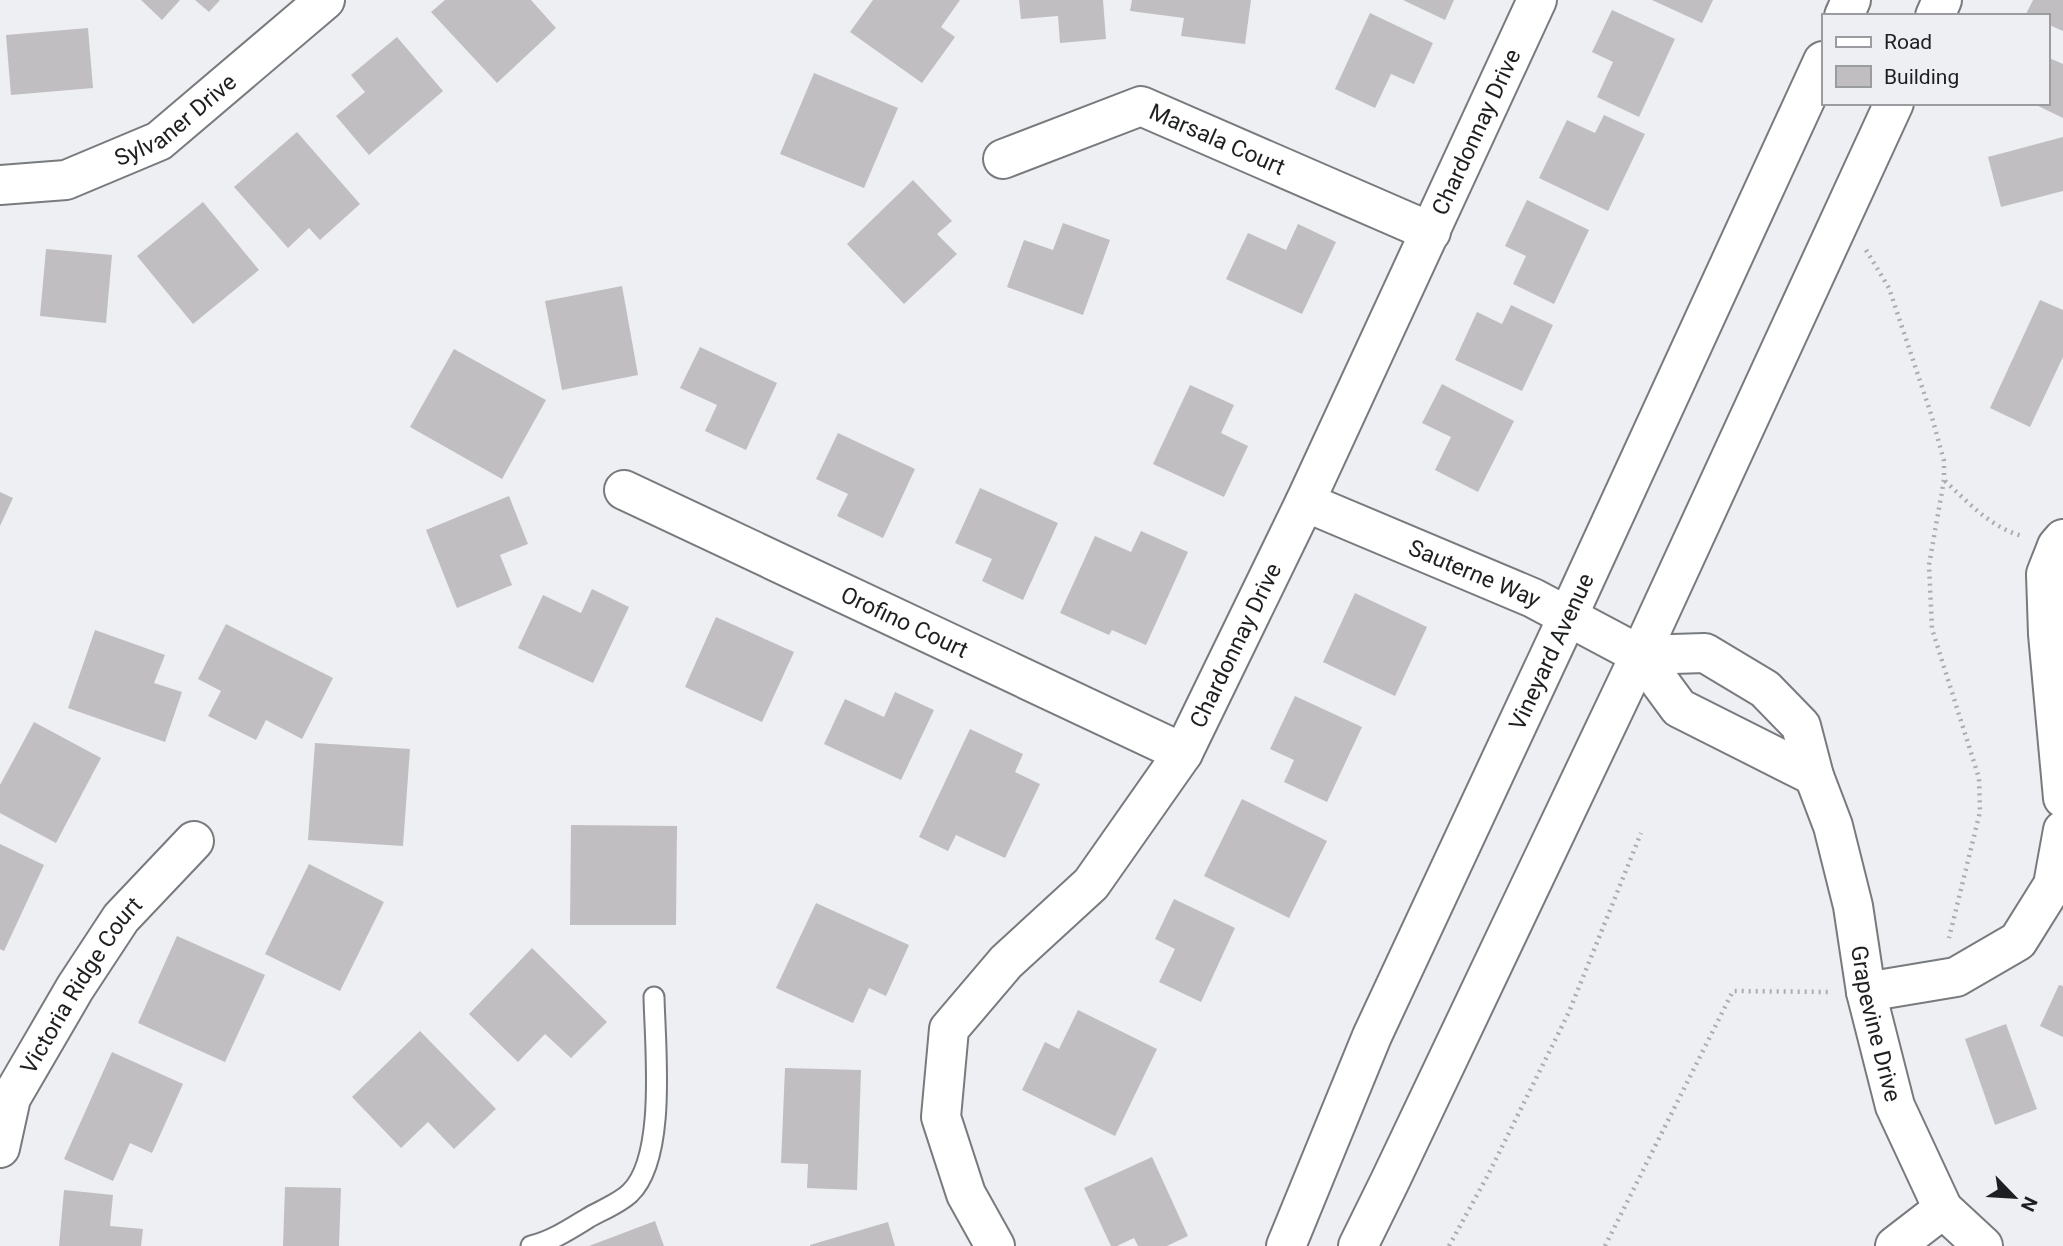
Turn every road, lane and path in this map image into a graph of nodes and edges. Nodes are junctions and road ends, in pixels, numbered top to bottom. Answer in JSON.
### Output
{"nodes":[{"id":1,"x":325,"y":0,"type":"edge"},
{"id":2,"x":1537,"y":0,"type":"edge"},
{"id":3,"x":1822,"y":63,"type":"edge"},
{"id":4,"x":1894,"y":105,"type":"edge"},
{"id":5,"x":1003,"y":159,"type":"dead end"},
{"id":6,"x":0,"y":185,"type":"edge"},
{"id":7,"x":1431,"y":232,"type":"junction"},
{"id":8,"x":1834,"y":234,"type":"junction"},
{"id":9,"x":1944,"y":480,"type":"junction"},
{"id":10,"x":624,"y":490,"type":"dead end"},
{"id":11,"x":1305,"y":502,"type":"junction"},
{"id":12,"x":2060,"y":542,"type":"edge"},
{"id":13,"x":1568,"y":616,"type":"junction"},
{"id":14,"x":1640,"y":655,"type":"junction"},
{"id":15,"x":1184,"y":753,"type":"junction"},
{"id":16,"x":1814,"y":776,"type":"junction"},
{"id":17,"x":2063,"y":798,"type":"edge"},
{"id":18,"x":2063,"y":830,"type":"edge"},
{"id":19,"x":1642,"y":833,"type":"dead end"},
{"id":20,"x":194,"y":841,"type":"dead end"},
{"id":21,"x":1956,"y":977,"type":"junction"},
{"id":22,"x":1866,"y":992,"type":"junction"},
{"id":23,"x":654,"y":997,"type":"dead end"},
{"id":24,"x":0,"y":1148,"type":"edge"},
{"id":25,"x":1943,"y":1209,"type":"junction"},
{"id":26,"x":531,"y":1246,"type":"edge"},
{"id":27,"x":995,"y":1246,"type":"edge"},
{"id":28,"x":1286,"y":1246,"type":"edge"},
{"id":29,"x":1358,"y":1246,"type":"edge"},
{"id":30,"x":1449,"y":1246,"type":"edge"},
{"id":31,"x":1605,"y":1246,"type":"edge"},
{"id":32,"x":1895,"y":1246,"type":"edge"},
{"id":33,"x":1983,"y":1246,"type":"edge"}],
"edges":[{"from":1,"to":6,"type":"street","name":"Sylvaner Drive"},
{"from":2,"to":7,"type":"street","name":"Chardonnay Drive"},
{"from":3,"to":13,"type":"street","name":"Vineyard Avenue"},
{"from":4,"to":8,"type":"street"},
{"from":5,"to":7,"type":"street","name":"Marsala Court"},
{"from":7,"to":11,"type":"street","name":"Chardonnay Drive"},
{"from":8,"to":9,"type":"path"},
{"from":8,"to":14,"type":"street"},
{"from":9,"to":12,"type":"path"},
{"from":9,"to":21,"type":"path"},
{"from":10,"to":15,"type":"street","name":"Orofino Court"},
{"from":11,"to":13,"type":"street","name":"Sauterne Way"},
{"from":11,"to":15,"type":"street","name":"Chardonnay Drive"},
{"from":12,"to":17,"type":"street"},
{"from":13,"to":14,"type":"street","name":"Sauterne Way"},
{"from":13,"to":28,"type":"street","name":"Vineyard Avenue"},
{"from":14,"to":16,"type":"street"},
{"from":14,"to":16,"type":"street","name":"Grapevine Drive"},
{"from":14,"to":29,"type":"street"},
{"from":15,"to":27,"type":"street","name":"Chardonnay Drive"},
{"from":16,"to":22,"type":"street","name":"Grapevine Drive"},
{"from":18,"to":21,"type":"street"},
{"from":19,"to":30,"type":"path"},
{"from":20,"to":24,"type":"street","name":"Victoria Ridge Court"},
{"from":21,"to":22,"type":"street"},
{"from":22,"to":25,"type":"street","name":"Grapevine Drive"},
{"from":22,"to":31,"type":"path"},
{"from":23,"to":26,"type":"lane"},
{"from":25,"to":32,"type":"street"},
{"from":25,"to":33,"type":"street","name":"Grapevine Drive"}]}
